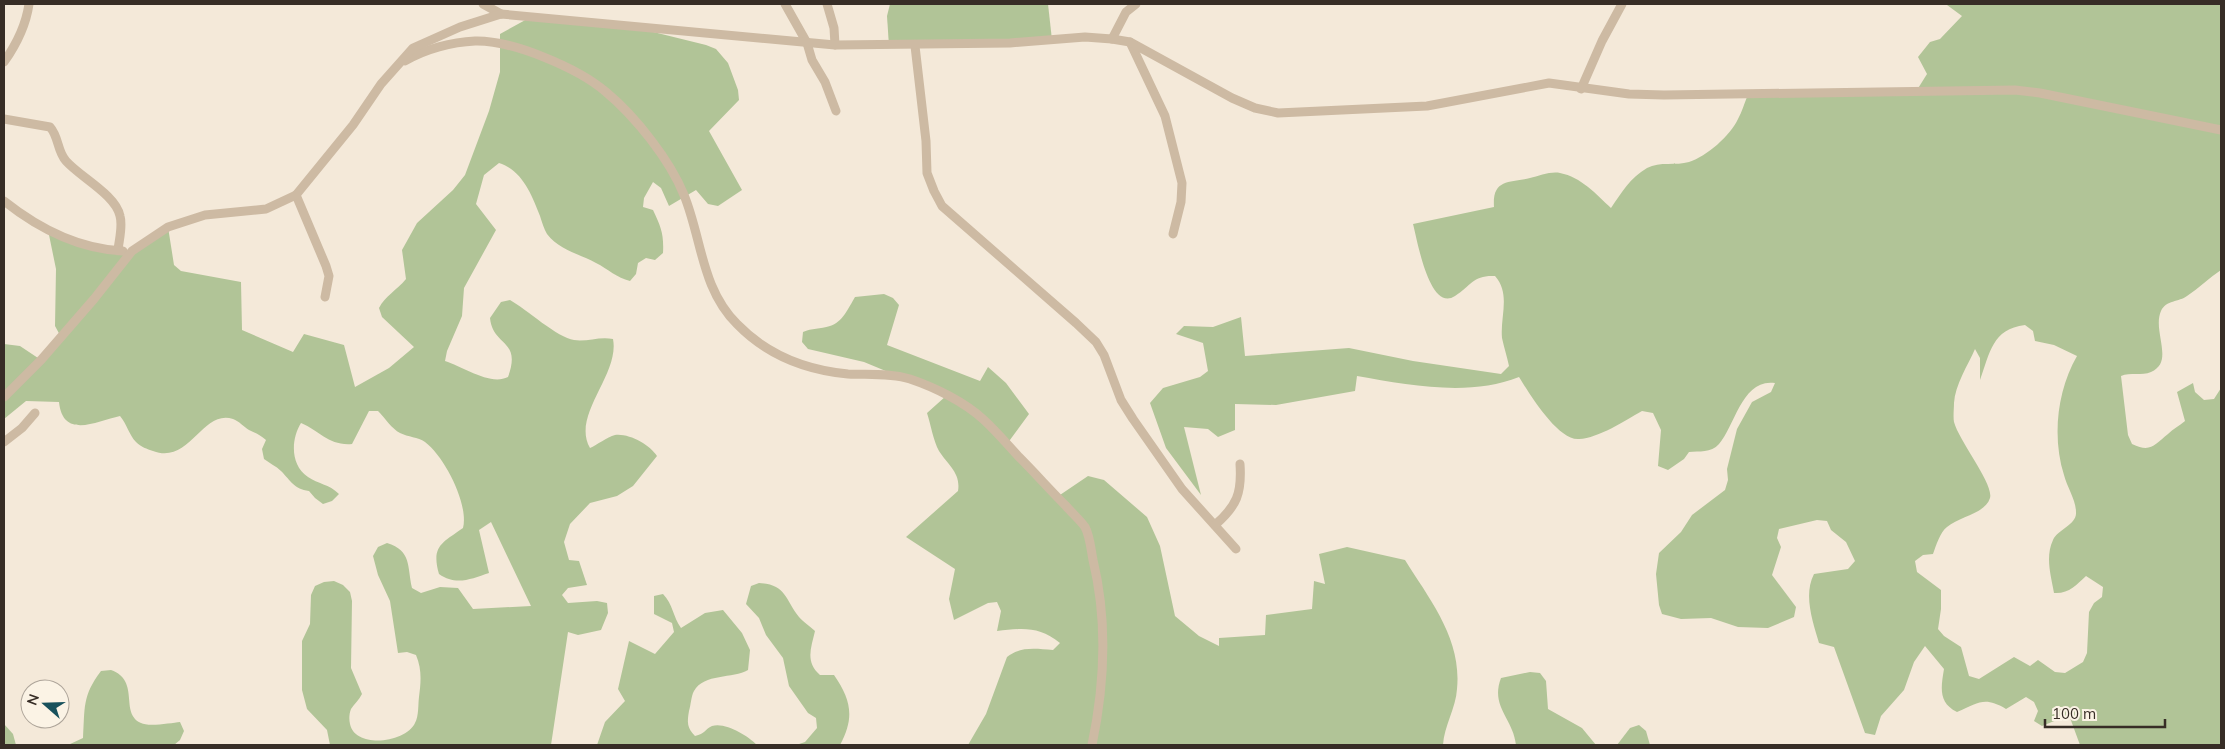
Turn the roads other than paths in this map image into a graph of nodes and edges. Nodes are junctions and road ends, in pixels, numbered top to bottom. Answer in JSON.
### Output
{"nodes":[{"id":1,"x":29,"y":4,"type":"edge"},
{"id":2,"x":483,"y":4,"type":"edge"},
{"id":3,"x":785,"y":4,"type":"edge"},
{"id":4,"x":827,"y":4,"type":"edge"},
{"id":5,"x":1136,"y":4,"type":"edge"},
{"id":6,"x":1622,"y":4,"type":"edge"},
{"id":7,"x":501,"y":14,"type":"junction"},
{"id":8,"x":1112,"y":38,"type":"junction"},
{"id":9,"x":1130,"y":42,"type":"junction"},
{"id":10,"x":807,"y":43,"type":"junction"},
{"id":11,"x":835,"y":45,"type":"junction"},
{"id":12,"x":914,"y":46,"type":"junction"},
{"id":13,"x":4,"y":62,"type":"edge"},
{"id":14,"x":398,"y":65,"type":"junction"},
{"id":15,"x":1581,"y":89,"type":"junction"},
{"id":16,"x":836,"y":111,"type":"dead end"},
{"id":17,"x":4,"y":119,"type":"edge"},
{"id":18,"x":2221,"y":130,"type":"edge"},
{"id":19,"x":296,"y":195,"type":"junction"},
{"id":20,"x":4,"y":200,"type":"edge"},
{"id":21,"x":1172,"y":234,"type":"dead end"},
{"id":22,"x":118,"y":250,"type":"junction"},
{"id":23,"x":132,"y":251,"type":"junction"},
{"id":24,"x":325,"y":297,"type":"dead end"},
{"id":25,"x":4,"y":397,"type":"edge"},
{"id":26,"x":36,"y":413,"type":"dead end"},
{"id":27,"x":4,"y":442,"type":"edge"},
{"id":28,"x":1240,"y":464,"type":"dead end"},
{"id":29,"x":1215,"y":525,"type":"junction"},
{"id":30,"x":1236,"y":549,"type":"dead end"},
{"id":31,"x":1092,"y":745,"type":"edge"}],
"edges":[{"from":1,"to":13,"type":"street"},
{"from":2,"to":7,"type":"street"},
{"from":3,"to":10,"type":"street"},
{"from":4,"to":11,"type":"street"},
{"from":5,"to":8,"type":"street"},
{"from":6,"to":15,"type":"street"},
{"from":7,"to":10,"type":"street"},
{"from":7,"to":14,"type":"street"},
{"from":8,"to":9,"type":"street"},
{"from":8,"to":12,"type":"street"},
{"from":9,"to":15,"type":"street"},
{"from":9,"to":21,"type":"street"},
{"from":10,"to":11,"type":"street"},
{"from":10,"to":16,"type":"street"},
{"from":11,"to":12,"type":"street"},
{"from":12,"to":29,"type":"street"},
{"from":14,"to":19,"type":"street"},
{"from":14,"to":31,"type":"street"},
{"from":15,"to":18,"type":"street"},
{"from":17,"to":22,"type":"street"},
{"from":19,"to":23,"type":"street"},
{"from":19,"to":24,"type":"street"},
{"from":20,"to":22,"type":"street"},
{"from":22,"to":23,"type":"street"},
{"from":23,"to":25,"type":"street"},
{"from":26,"to":27,"type":"street"},
{"from":28,"to":29,"type":"street"},
{"from":29,"to":30,"type":"street"}]}
